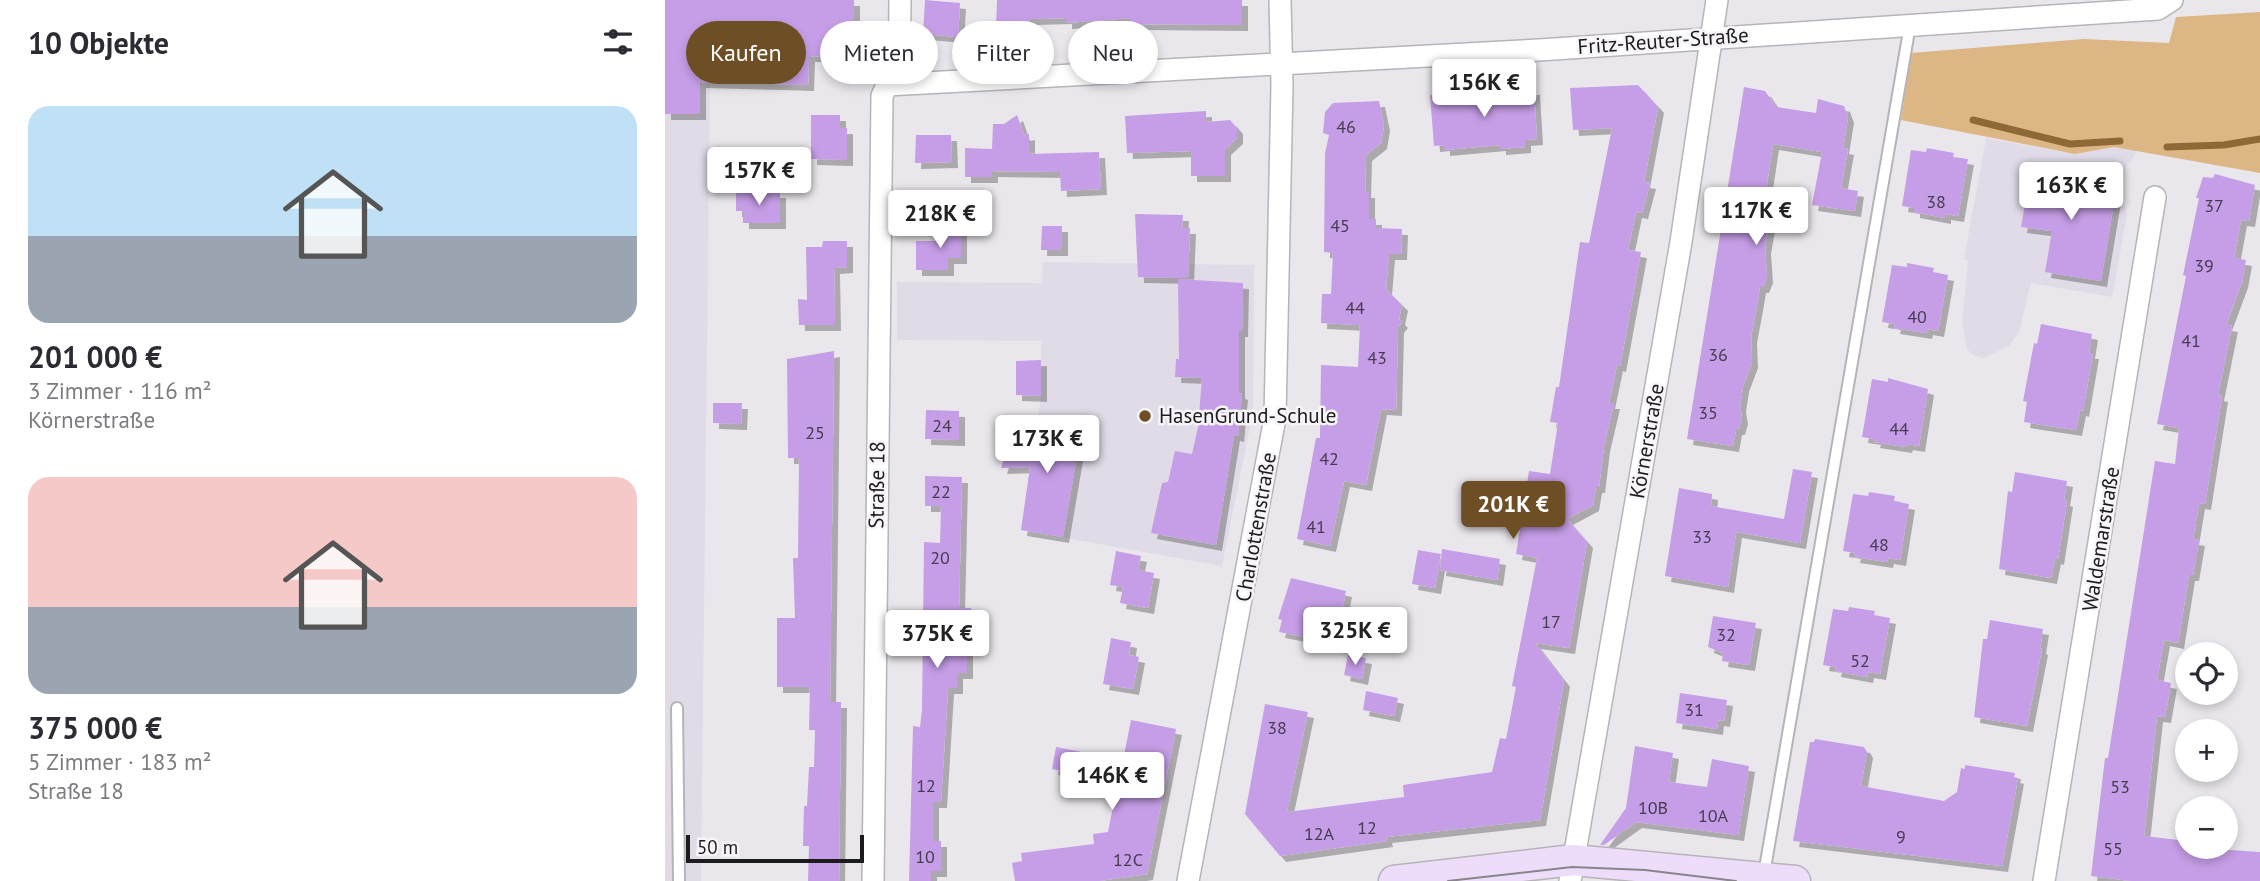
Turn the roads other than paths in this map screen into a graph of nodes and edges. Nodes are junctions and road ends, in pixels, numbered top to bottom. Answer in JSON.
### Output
{"nodes":[{"id":1,"x":900,"y":0,"type":"edge"},
{"id":2,"x":1280,"y":0,"type":"edge"},
{"id":3,"x":1717,"y":0,"type":"edge"},
{"id":4,"x":2172,"y":0,"type":"edge"},
{"id":5,"x":1910,"y":25,"type":"junction"},
{"id":6,"x":1711,"y":37,"type":"junction"},
{"id":7,"x":1282,"y":63,"type":"junction"},
{"id":8,"x":891,"y":85,"type":"junction"},
{"id":9,"x":2155,"y":197,"type":"dead end"},
{"id":10,"x":677,"y":708,"type":"dead end"},
{"id":11,"x":1571,"y":870,"type":"edge"},
{"id":12,"x":1763,"y":877,"type":"junction"},
{"id":13,"x":678,"y":881,"type":"edge"},
{"id":14,"x":873,"y":881,"type":"edge"},
{"id":15,"x":1188,"y":881,"type":"edge"},
{"id":16,"x":1394,"y":881,"type":"edge"},
{"id":17,"x":1795,"y":881,"type":"edge"},
{"id":18,"x":2044,"y":881,"type":"edge"}],
"edges":[{"from":1,"to":8,"type":"street"},
{"from":2,"to":7,"type":"street","name":"Charlottenstraße"},
{"from":3,"to":6,"type":"street","name":"Körnerstraße"},
{"from":4,"to":5,"type":"street","name":"Fritz-Reuter-Straße"},
{"from":5,"to":6,"type":"street","name":"Fritz-Reuter-Straße"},
{"from":5,"to":12,"type":"lane"},
{"from":6,"to":7,"type":"street","name":"Fritz-Reuter-Straße"},
{"from":6,"to":11,"type":"street","name":"Körnerstraße"},
{"from":7,"to":8,"type":"street","name":"Fritz-Reuter-Straße"},
{"from":7,"to":15,"type":"street","name":"Charlottenstraße"},
{"from":8,"to":14,"type":"street","name":"Straße 18"},
{"from":9,"to":18,"type":"street","name":"Waldemarstraße"},
{"from":10,"to":13,"type":"lane"},
{"from":11,"to":12,"type":"street"},
{"from":11,"to":16,"type":"street"},
{"from":12,"to":17,"type":"street"}]}
